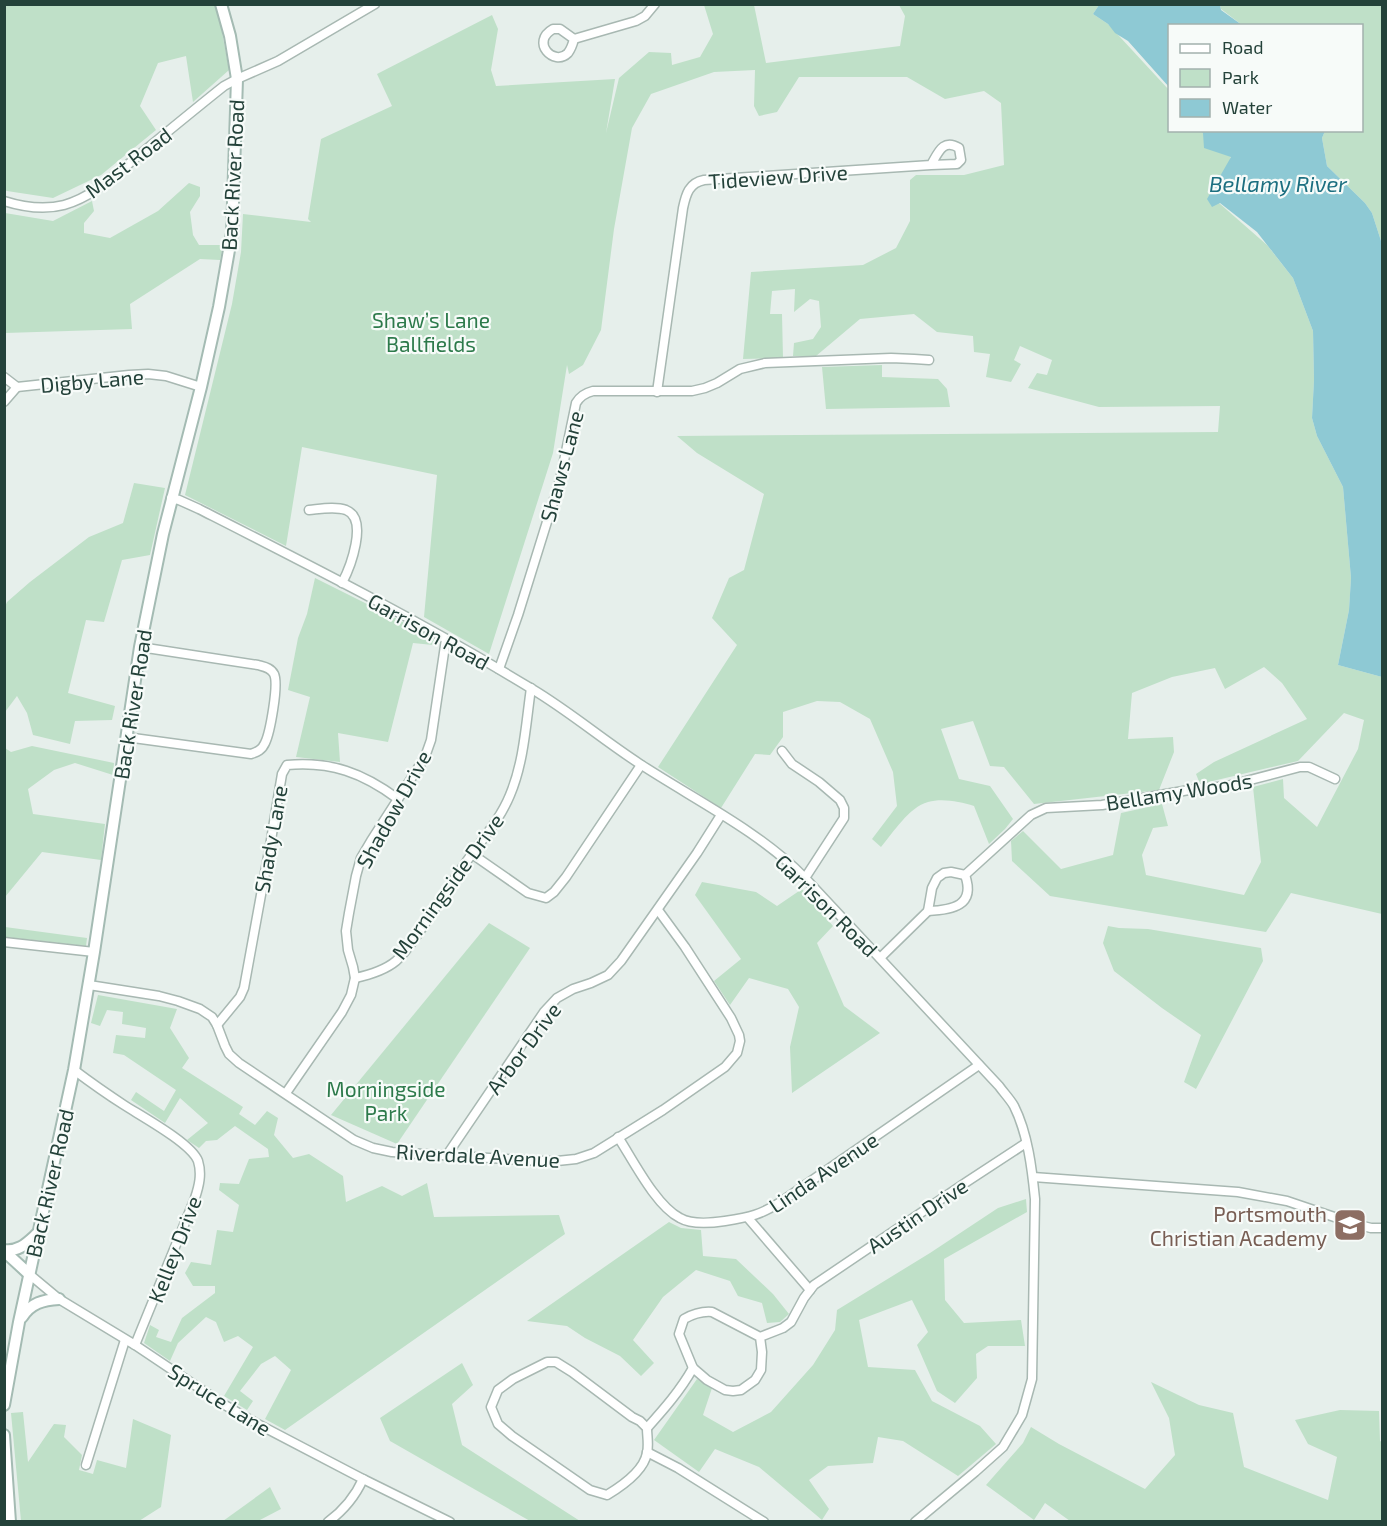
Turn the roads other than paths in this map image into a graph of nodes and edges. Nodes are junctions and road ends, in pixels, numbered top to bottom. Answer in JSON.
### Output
{"nodes":[{"id":1,"x":221,"y":4,"type":"edge"},
{"id":2,"x":375,"y":4,"type":"edge"},
{"id":3,"x":655,"y":4,"type":"edge"},
{"id":4,"x":574,"y":39,"type":"dead end"},
{"id":5,"x":237,"y":79,"type":"junction"},
{"id":6,"x":931,"y":165,"type":"dead end"},
{"id":7,"x":4,"y":201,"type":"edge"},
{"id":8,"x":930,"y":360,"type":"dead end"},
{"id":9,"x":4,"y":377,"type":"edge"},
{"id":10,"x":17,"y":387,"type":"junction"},
{"id":11,"x":201,"y":387,"type":"junction"},
{"id":12,"x":657,"y":392,"type":"junction"},
{"id":13,"x":4,"y":402,"type":"edge"},
{"id":14,"x":171,"y":498,"type":"junction"},
{"id":15,"x":309,"y":510,"type":"dead end"},
{"id":16,"x":342,"y":583,"type":"junction"},
{"id":17,"x":446,"y":639,"type":"junction"},
{"id":18,"x":140,"y":647,"type":"junction"},
{"id":19,"x":499,"y":669,"type":"junction"},
{"id":20,"x":531,"y":688,"type":"junction"},
{"id":21,"x":126,"y":737,"type":"junction"},
{"id":22,"x":782,"y":751,"type":"dead end"},
{"id":23,"x":641,"y":765,"type":"junction"},
{"id":24,"x":1335,"y":779,"type":"dead end"},
{"id":25,"x":398,"y":799,"type":"junction"},
{"id":26,"x":721,"y":815,"type":"junction"},
{"id":27,"x":472,"y":854,"type":"junction"},
{"id":28,"x":965,"y":875,"type":"junction"},
{"id":29,"x":805,"y":878,"type":"junction"},
{"id":30,"x":658,"y":910,"type":"junction"},
{"id":31,"x":928,"y":911,"type":"junction"},
{"id":32,"x":4,"y":942,"type":"edge"},
{"id":33,"x":94,"y":952,"type":"junction"},
{"id":34,"x":880,"y":958,"type":"junction"},
{"id":35,"x":355,"y":978,"type":"junction"},
{"id":36,"x":89,"y":985,"type":"junction"},
{"id":37,"x":217,"y":1024,"type":"junction"},
{"id":38,"x":979,"y":1065,"type":"junction"},
{"id":39,"x":74,"y":1070,"type":"junction"},
{"id":40,"x":286,"y":1093,"type":"junction"},
{"id":41,"x":618,"y":1137,"type":"junction"},
{"id":42,"x":1026,"y":1143,"type":"junction"},
{"id":43,"x":447,"y":1155,"type":"junction"},
{"id":44,"x":1033,"y":1178,"type":"junction"},
{"id":45,"x":748,"y":1218,"type":"junction"},
{"id":46,"x":1383,"y":1228,"type":"edge"},
{"id":47,"x":38,"y":1234,"type":"junction"},
{"id":48,"x":4,"y":1251,"type":"edge"},
{"id":49,"x":29,"y":1274,"type":"junction"},
{"id":50,"x":810,"y":1290,"type":"junction"},
{"id":51,"x":59,"y":1299,"type":"junction"},
{"id":52,"x":18,"y":1322,"type":"junction"},
{"id":53,"x":759,"y":1337,"type":"junction"},
{"id":54,"x":125,"y":1340,"type":"junction"},
{"id":55,"x":135,"y":1345,"type":"junction"},
{"id":56,"x":693,"y":1368,"type":"junction"},
{"id":57,"x":4,"y":1405,"type":"edge"},
{"id":58,"x":647,"y":1428,"type":"junction"},
{"id":59,"x":4,"y":1435,"type":"edge"},
{"id":60,"x":647,"y":1452,"type":"junction"},
{"id":61,"x":86,"y":1465,"type":"dead end"},
{"id":62,"x":363,"y":1479,"type":"junction"},
{"id":63,"x":10,"y":1521,"type":"edge"},
{"id":64,"x":328,"y":1521,"type":"edge"},
{"id":65,"x":450,"y":1521,"type":"edge"},
{"id":66,"x":764,"y":1521,"type":"edge"},
{"id":67,"x":915,"y":1521,"type":"edge"}],
"edges":[{"from":1,"to":5,"type":"street","name":"Back River Road"},
{"from":2,"to":5,"type":"street","name":"Mast Road"},
{"from":3,"to":4,"type":"street"},
{"from":5,"to":7,"type":"street","name":"Mast Road"},
{"from":5,"to":11,"type":"street","name":"Back River Road"},
{"from":6,"to":12,"type":"street","name":"Tideview Drive"},
{"from":8,"to":12,"type":"street","name":"Shaws Lane"},
{"from":9,"to":10,"type":"street","name":"Digby Lane"},
{"from":10,"to":11,"type":"street","name":"Digby Lane"},
{"from":10,"to":13,"type":"street","name":"Digby Lane"},
{"from":11,"to":14,"type":"street","name":"Back River Road"},
{"from":12,"to":19,"type":"street","name":"Shaws Lane"},
{"from":14,"to":16,"type":"street","name":"Garrison Road"},
{"from":14,"to":18,"type":"street","name":"Back River Road"},
{"from":15,"to":16,"type":"street"},
{"from":16,"to":17,"type":"street","name":"Garrison Road"},
{"from":17,"to":19,"type":"street","name":"Garrison Road"},
{"from":17,"to":25,"type":"street","name":"Shadow Drive"},
{"from":18,"to":21,"type":"street","name":"Back River Road"},
{"from":18,"to":21,"type":"street"},
{"from":19,"to":20,"type":"street","name":"Garrison Road"},
{"from":20,"to":23,"type":"street","name":"Garrison Road"},
{"from":20,"to":27,"type":"street","name":"Morningside Drive"},
{"from":21,"to":33,"type":"street","name":"Back River Road"},
{"from":22,"to":29,"type":"street"},
{"from":23,"to":26,"type":"street","name":"Garrison Road"},
{"from":23,"to":27,"type":"street"},
{"from":24,"to":28,"type":"street","name":"Bellamy Woods"},
{"from":25,"to":35,"type":"street","name":"Shadow Drive"},
{"from":25,"to":37,"type":"street","name":"Shady Lane"},
{"from":26,"to":29,"type":"street","name":"Garrison Road"},
{"from":26,"to":30,"type":"street","name":"Arbor Drive"},
{"from":27,"to":35,"type":"street","name":"Morningside Drive"},
{"from":28,"to":31,"type":"street"},
{"from":28,"to":31,"type":"street"},
{"from":29,"to":34,"type":"street","name":"Garrison Road"},
{"from":30,"to":41,"type":"street","name":"Riverdale Avenue"},
{"from":30,"to":43,"type":"street","name":"Arbor Drive"},
{"from":31,"to":34,"type":"street"},
{"from":32,"to":33,"type":"street"},
{"from":33,"to":36,"type":"street","name":"Back River Road"},
{"from":34,"to":38,"type":"street","name":"Garrison Road"},
{"from":35,"to":40,"type":"street"},
{"from":36,"to":37,"type":"street"},
{"from":36,"to":39,"type":"street","name":"Back River Road"},
{"from":37,"to":40,"type":"street"},
{"from":38,"to":42,"type":"street","name":"Garrison Road"},
{"from":38,"to":45,"type":"street","name":"Linda Avenue"},
{"from":39,"to":47,"type":"street","name":"Back River Road"},
{"from":39,"to":55,"type":"street","name":"Kelley Drive"},
{"from":40,"to":43,"type":"street","name":"Riverdale Avenue"},
{"from":41,"to":43,"type":"street","name":"Riverdale Avenue"},
{"from":41,"to":45,"type":"street","name":"Linda Avenue"},
{"from":42,"to":44,"type":"street","name":"Garrison Road"},
{"from":42,"to":50,"type":"street","name":"Austin Drive"},
{"from":44,"to":46,"type":"street"},
{"from":44,"to":67,"type":"street","name":"Garrison Road"},
{"from":45,"to":50,"type":"street"},
{"from":47,"to":48,"type":"street"},
{"from":47,"to":49,"type":"street","name":"Back River Road"},
{"from":48,"to":49,"type":"street","name":"Spruce Lane"},
{"from":49,"to":51,"type":"street","name":"Spruce Lane"},
{"from":49,"to":52,"type":"street","name":"Back River Road"},
{"from":50,"to":53,"type":"street","name":"Austin Drive"},
{"from":51,"to":52,"type":"street"},
{"from":51,"to":54,"type":"street","name":"Spruce Lane"},
{"from":52,"to":57,"type":"street","name":"Back River Road"},
{"from":53,"to":56,"type":"street"},
{"from":53,"to":56,"type":"street"},
{"from":54,"to":55,"type":"street","name":"Spruce Lane"},
{"from":54,"to":61,"type":"street"},
{"from":55,"to":62,"type":"street","name":"Spruce Lane"},
{"from":56,"to":58,"type":"street"},
{"from":58,"to":60,"type":"street"},
{"from":58,"to":60,"type":"street"},
{"from":59,"to":63,"type":"street"},
{"from":60,"to":66,"type":"street"},
{"from":62,"to":64,"type":"street"},
{"from":62,"to":65,"type":"street","name":"Spruce Lane"}]}
